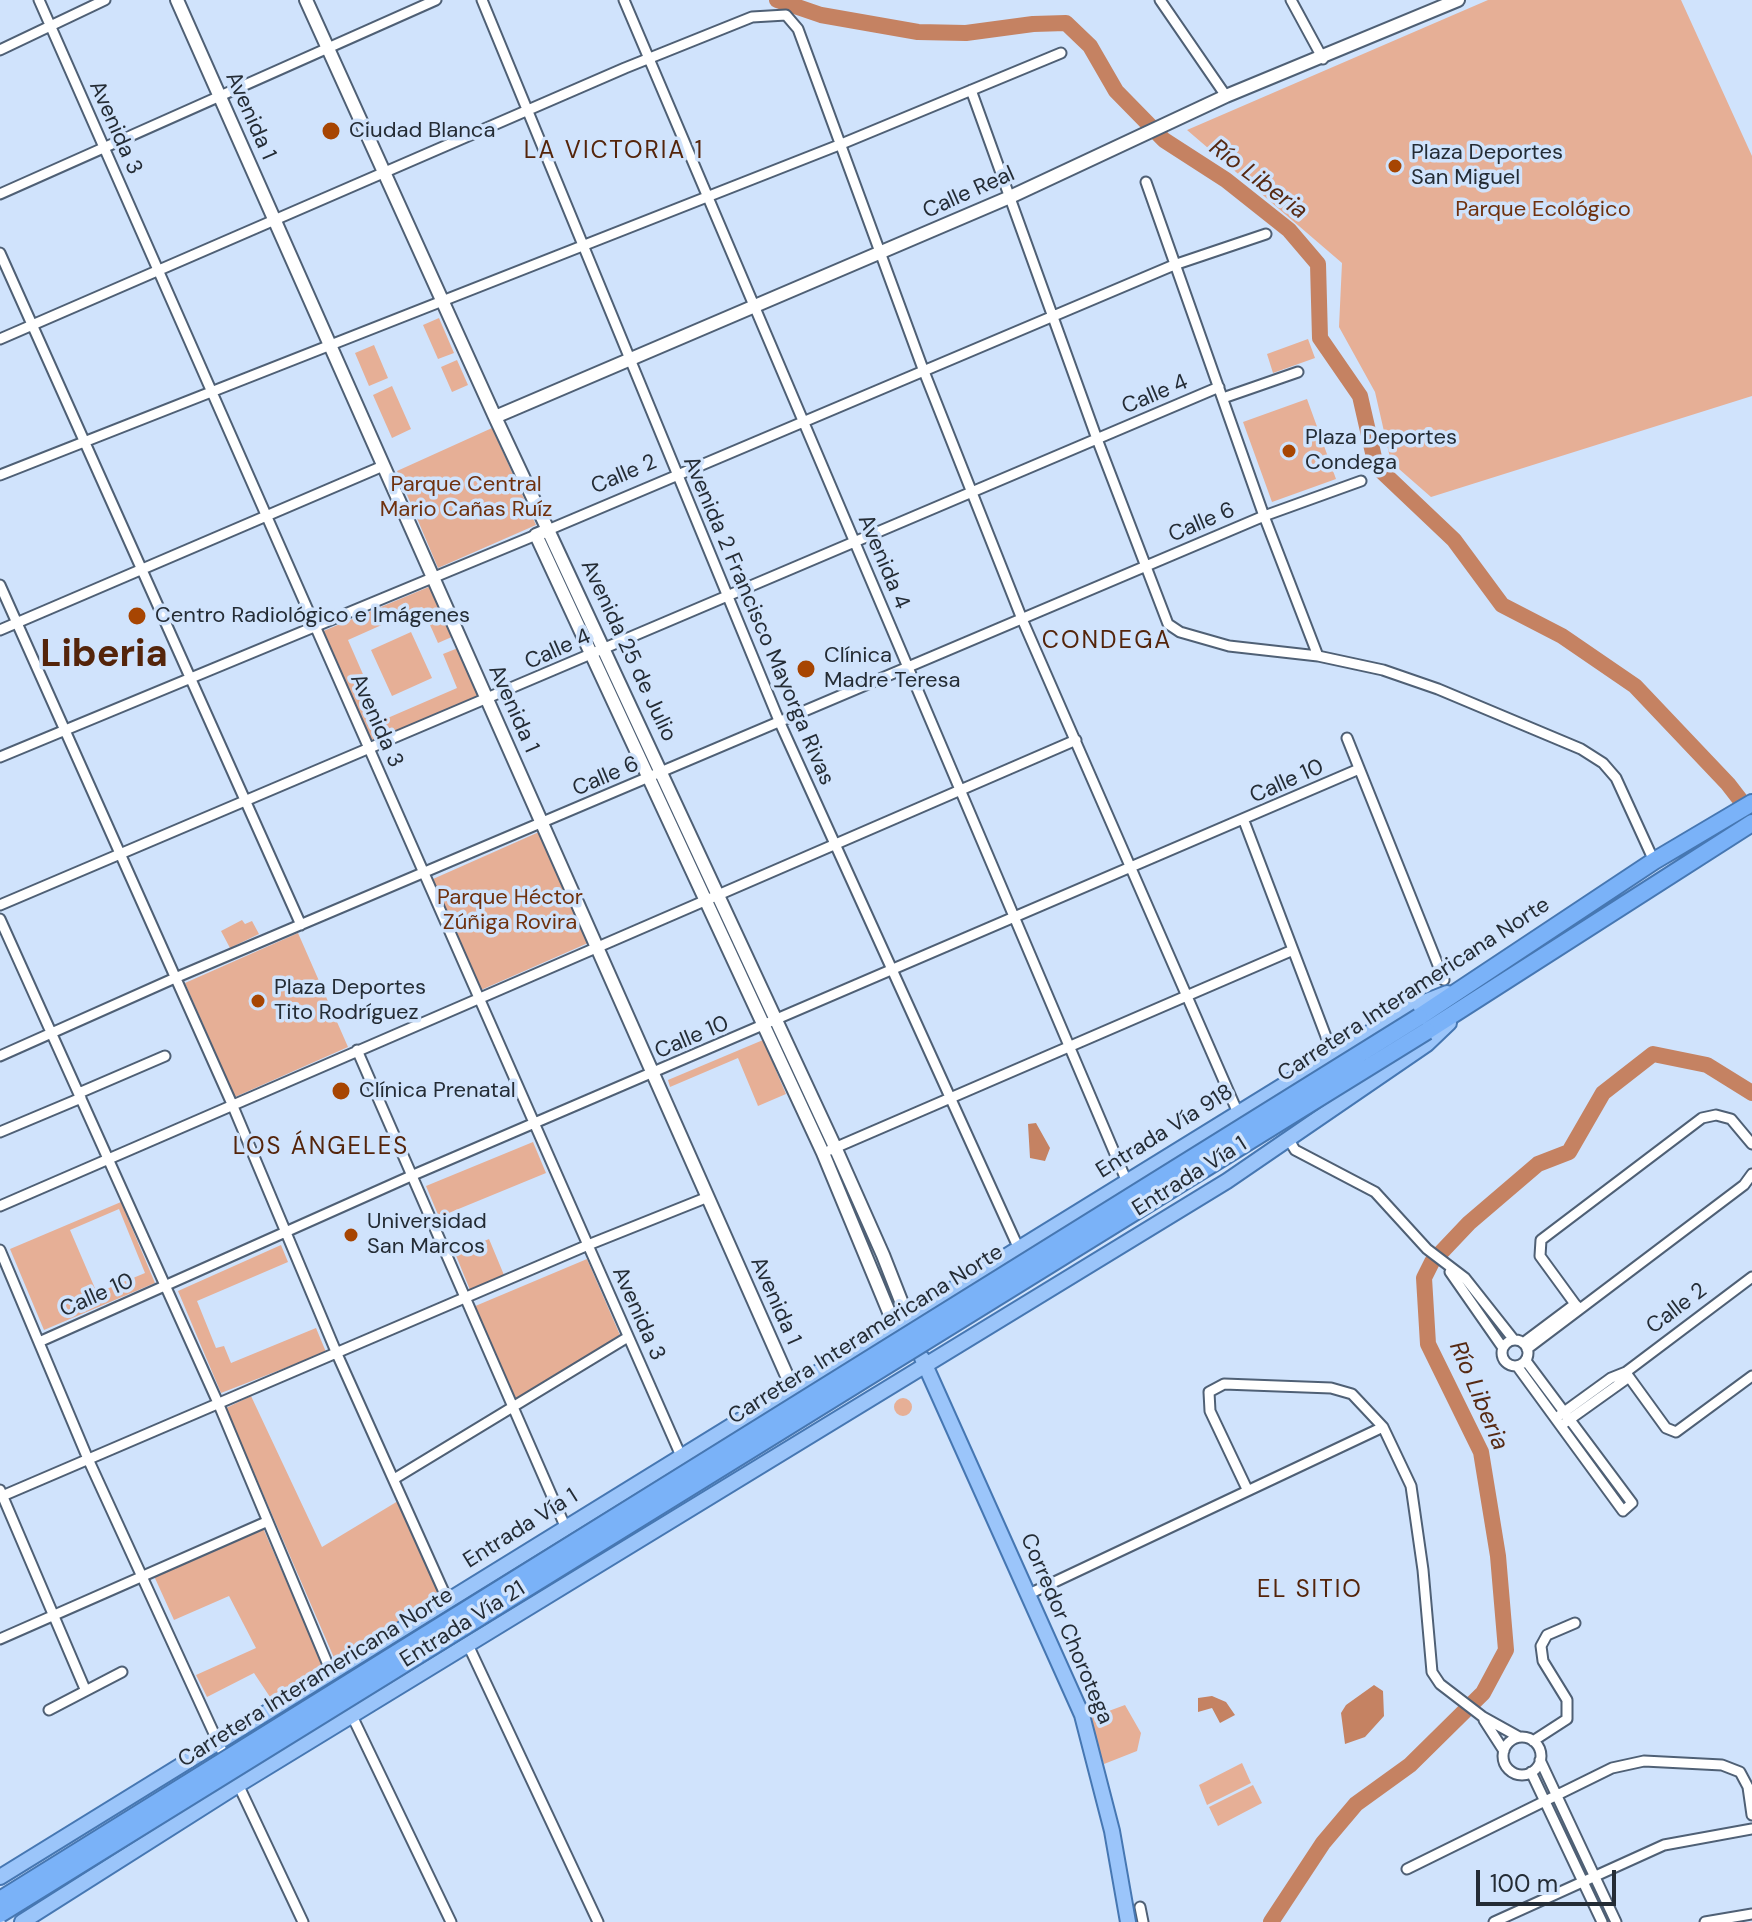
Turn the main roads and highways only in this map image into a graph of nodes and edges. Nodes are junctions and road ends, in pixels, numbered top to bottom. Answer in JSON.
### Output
{"nodes":[{"id":1,"x":1752,"y":803,"type":"edge"},
{"id":2,"x":1752,"y":823,"type":"edge"},
{"id":3,"x":1450,"y":985,"type":"junction"},
{"id":4,"x":1463,"y":1008,"type":"junction"},
{"id":5,"x":1423,"y":1024,"type":"junction"},
{"id":6,"x":903,"y":1321,"type":"junction"},
{"id":7,"x":926,"y":1365,"type":"junction"},
{"id":8,"x":0,"y":1877,"type":"edge"},
{"id":9,"x":0,"y":1900,"type":"edge"},
{"id":10,"x":0,"y":1914,"type":"edge"},
{"id":11,"x":22,"y":1922,"type":"edge"},
{"id":12,"x":1128,"y":1922,"type":"edge"}],
"edges":[{"from":1,"to":3,"type":"highway","name":"Carretera Interamericana Norte"},
{"from":2,"to":4,"type":"highway","name":"Carretera Interamericana Norte"},
{"from":3,"to":5,"type":"highway","name":"Carretera Interamericana Norte"},
{"from":3,"to":6,"type":"main road","name":"Entrada Vía 918"},
{"from":4,"to":5,"type":"highway","name":"Carretera Interamericana Norte"},
{"from":4,"to":7,"type":"main road","name":"Entrada Vía 1"},
{"from":5,"to":9,"type":"highway","name":"Carretera Interamericana Norte","bridge":true},
{"from":5,"to":10,"type":"highway","name":"Carretera Interamericana Norte","bridge":true},
{"from":6,"to":7,"type":"main road","name":"Avenida 25 de Julio"},
{"from":6,"to":8,"type":"main road","name":"Entrada Vía 1"},
{"from":7,"to":11,"type":"main road","name":"Entrada Vía 21"},
{"from":7,"to":12,"type":"main road","name":"Corredor Chorotega"}]}
